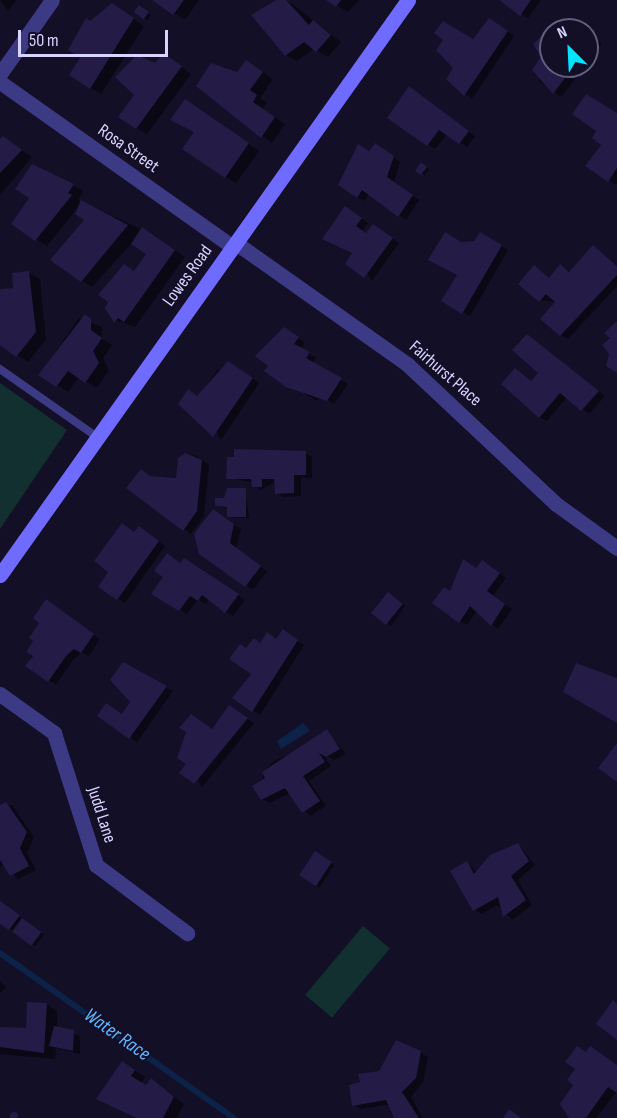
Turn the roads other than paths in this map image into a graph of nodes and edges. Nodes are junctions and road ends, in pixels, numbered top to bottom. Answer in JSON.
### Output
{"nodes":[{"id":1,"x":52,"y":0,"type":"edge"},
{"id":2,"x":408,"y":0,"type":"edge"},
{"id":3,"x":0,"y":74,"type":"edge"},
{"id":4,"x":0,"y":82,"type":"edge"},
{"id":5,"x":235,"y":245,"type":"junction"},
{"id":6,"x":0,"y":369,"type":"edge"},
{"id":7,"x":97,"y":437,"type":"junction"},
{"id":8,"x":617,"y":548,"type":"edge"},
{"id":9,"x":0,"y":575,"type":"edge"},
{"id":10,"x":0,"y":694,"type":"edge"},
{"id":11,"x":187,"y":933,"type":"dead end"}],
"edges":[{"from":1,"to":3,"type":"street"},
{"from":2,"to":5,"type":"main road","name":"Lowes Road"},
{"from":4,"to":5,"type":"street","name":"Rosa Street"},
{"from":5,"to":7,"type":"main road","name":"Lowes Road"},
{"from":5,"to":8,"type":"street","name":"Fairhurst Place"},
{"from":6,"to":7,"type":"lane"},
{"from":7,"to":9,"type":"main road","name":"Lowes Road"},
{"from":10,"to":11,"type":"street","name":"Judd Lane"}]}
